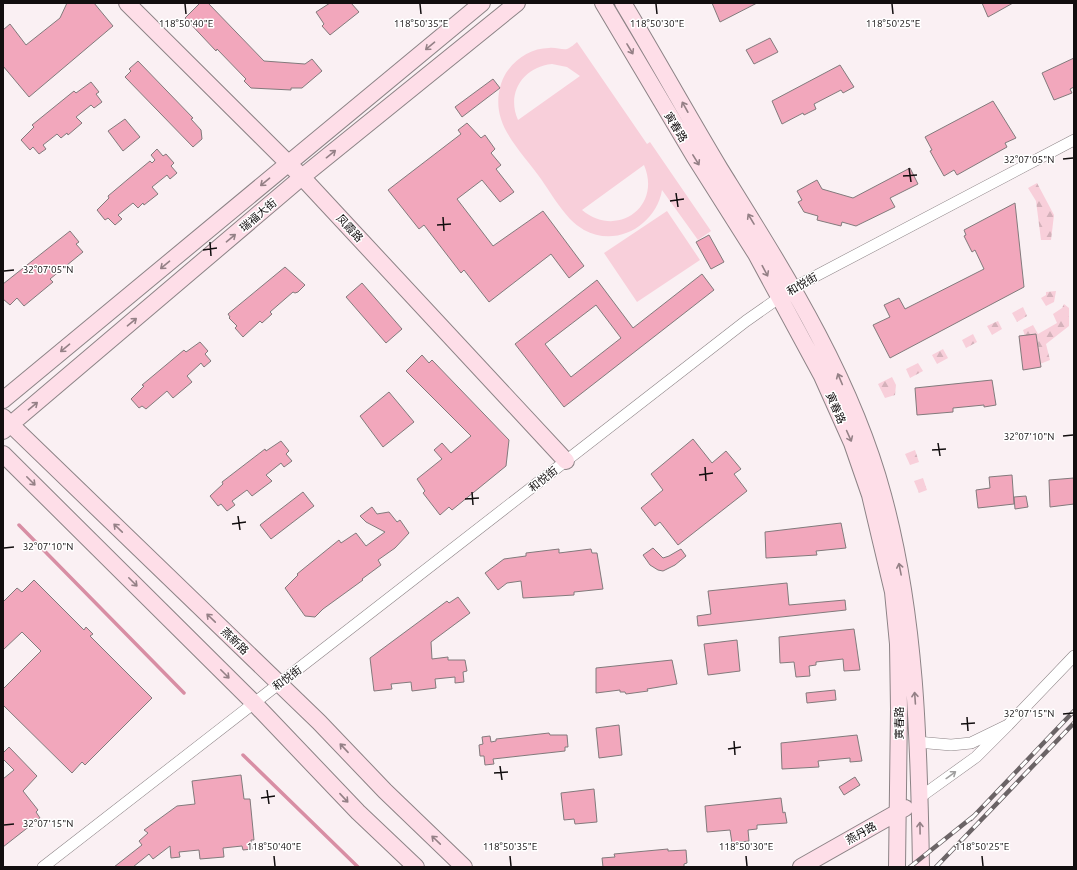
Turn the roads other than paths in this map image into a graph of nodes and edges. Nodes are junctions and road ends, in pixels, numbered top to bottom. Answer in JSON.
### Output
{"nodes":[{"id":1,"x":127,"y":3,"type":"edge"},
{"id":2,"x":482,"y":3,"type":"edge"},
{"id":3,"x":517,"y":3,"type":"edge"},
{"id":4,"x":603,"y":3,"type":"edge"},
{"id":5,"x":623,"y":3,"type":"edge"},
{"id":6,"x":1074,"y":140,"type":"edge"},
{"id":7,"x":288,"y":163,"type":"junction"},
{"id":8,"x":302,"y":177,"type":"junction"},
{"id":9,"x":793,"y":288,"type":"junction"},
{"id":10,"x":779,"y":298,"type":"junction"},
{"id":11,"x":3,"y":400,"type":"edge"},
{"id":12,"x":6,"y":424,"type":"edge"},
{"id":13,"x":3,"y":454,"type":"edge"},
{"id":14,"x":566,"y":461,"type":"junction"},
{"id":15,"x":1074,"y":656,"type":"edge"},
{"id":16,"x":280,"y":684,"type":"junction"},
{"id":17,"x":254,"y":703,"type":"junction"},
{"id":18,"x":1008,"y":725,"type":"junction"},
{"id":19,"x":917,"y":742,"type":"junction"},
{"id":20,"x":919,"y":798,"type":"junction"},
{"id":21,"x":898,"y":813,"type":"junction"},
{"id":22,"x":43,"y":867,"type":"edge"},
{"id":23,"x":416,"y":867,"type":"edge"},
{"id":24,"x":464,"y":867,"type":"edge"},
{"id":25,"x":802,"y":867,"type":"edge"},
{"id":26,"x":897,"y":867,"type":"edge"},
{"id":27,"x":921,"y":867,"type":"edge"}],
"edges":[{"from":1,"to":7,"type":"street","name":"凤霞路"},
{"from":2,"to":7,"type":"street","name":"瑞福大街","one_way":true},
{"from":8,"to":3,"type":"street","name":"瑞福大街","one_way":true},
{"from":4,"to":10,"type":"street","name":"寅春路","one_way":true},
{"from":9,"to":5,"type":"street","name":"寅春路","one_way":true},
{"from":6,"to":9,"type":"street","name":"和悦街"},
{"from":7,"to":8,"type":"street","name":"凤霞路"},
{"from":7,"to":11,"type":"street","name":"瑞福大街","one_way":true},
{"from":12,"to":8,"type":"street","name":"瑞福大街","one_way":true},
{"from":8,"to":14,"type":"street","name":"凤霞路"},
{"from":9,"to":10,"type":"street","name":"和悦街"},
{"from":19,"to":9,"type":"street","name":"寅春路","one_way":true},
{"from":10,"to":14,"type":"street","name":"和悦街"},
{"from":10,"to":21,"type":"street","name":"寅春路","one_way":true},
{"from":16,"to":12,"type":"street","name":"燕新路","one_way":true},
{"from":13,"to":17,"type":"street","one_way":true},
{"from":14,"to":16,"type":"street","name":"和悦街"},
{"from":15,"to":18,"type":"street"},
{"from":16,"to":17,"type":"street","name":"和悦街"},
{"from":24,"to":16,"type":"street","name":"燕新路","one_way":true},
{"from":17,"to":22,"type":"street","name":"和悦街"},
{"from":17,"to":23,"type":"street","one_way":true},
{"from":18,"to":19,"type":"street"},
{"from":20,"to":18,"type":"street","one_way":true},
{"from":19,"to":20,"type":"street","name":"寅春路"},
{"from":20,"to":21,"type":"street","name":"燕丹路"},
{"from":27,"to":20,"type":"street","name":"寅春路","one_way":true},
{"from":21,"to":25,"type":"street","name":"燕丹路"},
{"from":21,"to":26,"type":"street","name":"寅春路"}]}
